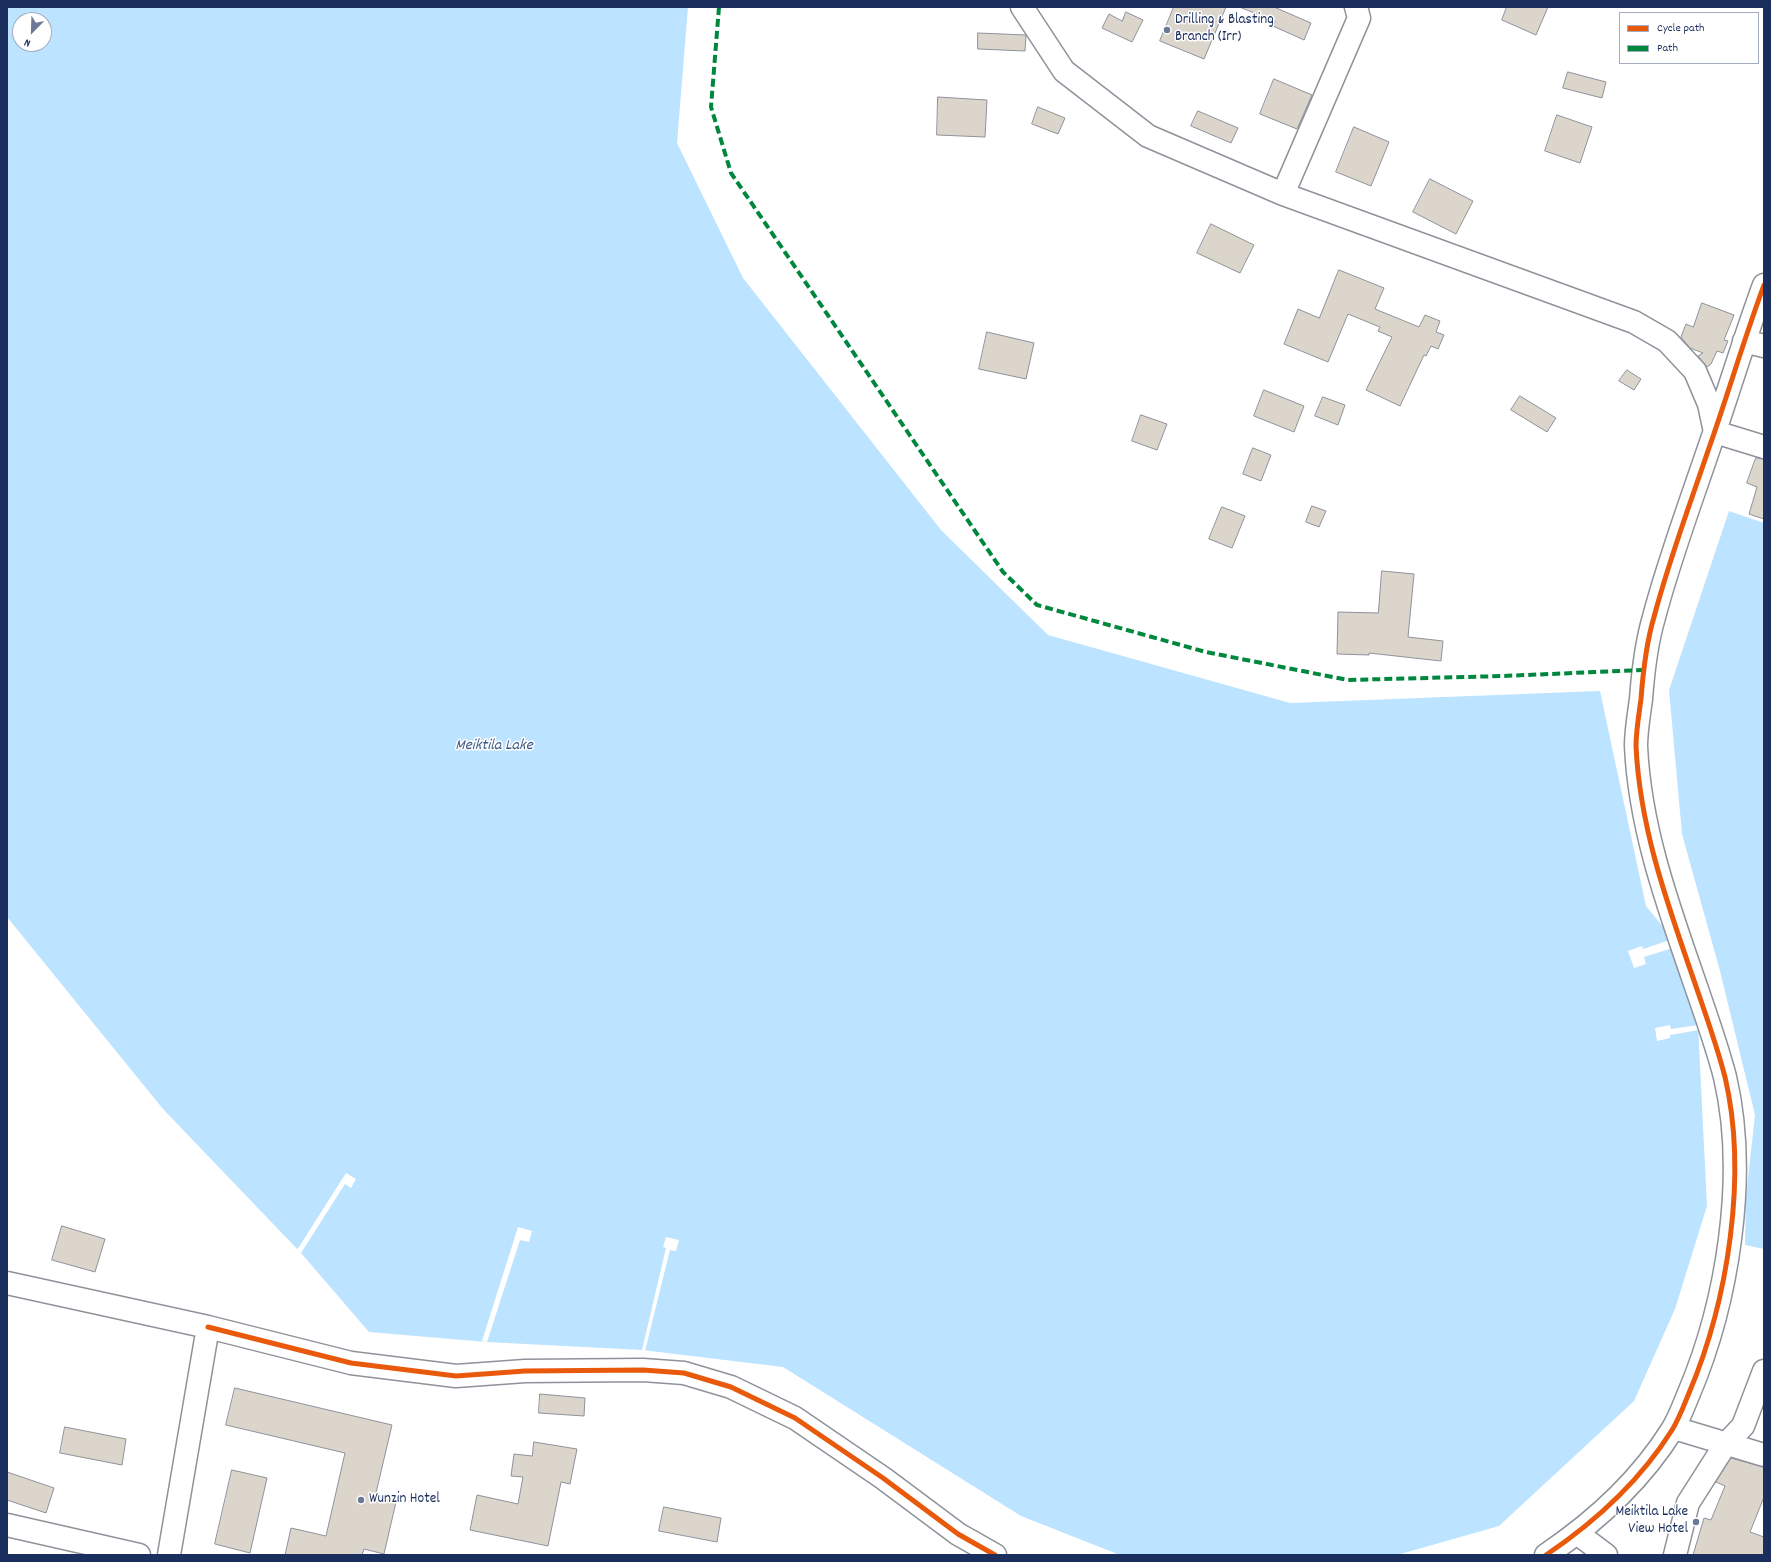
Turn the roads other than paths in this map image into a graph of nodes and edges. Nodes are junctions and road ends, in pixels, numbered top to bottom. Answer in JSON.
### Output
{"nodes":[{"id":1,"x":1022,"y":7,"type":"edge"},
{"id":2,"x":1356,"y":7,"type":"edge"},
{"id":3,"x":1283,"y":194,"type":"junction"},
{"id":4,"x":1764,"y":285,"type":"edge"},
{"id":5,"x":1754,"y":344,"type":"edge"},
{"id":6,"x":1715,"y":432,"type":"junction"},
{"id":7,"x":1764,"y":447,"type":"edge"},
{"id":8,"x":7,"y":1283,"type":"edge"},
{"id":9,"x":208,"y":1327,"type":"junction"},
{"id":10,"x":1764,"y":1371,"type":"edge"},
{"id":11,"x":1674,"y":1428,"type":"junction"},
{"id":12,"x":1725,"y":1445,"type":"junction"},
{"id":13,"x":1764,"y":1455,"type":"edge"},
{"id":14,"x":7,"y":1525,"type":"edge"},
{"id":15,"x":1578,"y":1534,"type":"junction"},
{"id":16,"x":139,"y":1555,"type":"edge"},
{"id":17,"x":168,"y":1555,"type":"edge"},
{"id":18,"x":996,"y":1555,"type":"edge"},
{"id":19,"x":1546,"y":1555,"type":"edge"},
{"id":20,"x":1606,"y":1555,"type":"edge"},
{"id":21,"x":1675,"y":1555,"type":"edge"}],
"edges":[{"from":1,"to":3,"type":"street"},
{"from":2,"to":3,"type":"street"},
{"from":3,"to":6,"type":"street"},
{"from":4,"to":5,"type":"street"},
{"from":5,"to":6,"type":"street"},
{"from":6,"to":7,"type":"street"},
{"from":6,"to":11,"type":"street"},
{"from":8,"to":9,"type":"street"},
{"from":9,"to":17,"type":"street"},
{"from":9,"to":18,"type":"street"},
{"from":10,"to":12,"type":"street"},
{"from":11,"to":12,"type":"street"},
{"from":11,"to":15,"type":"street"},
{"from":12,"to":13,"type":"street"},
{"from":12,"to":21,"type":"street"},
{"from":14,"to":16,"type":"street"},
{"from":15,"to":19,"type":"street"},
{"from":15,"to":20,"type":"street"}]}
